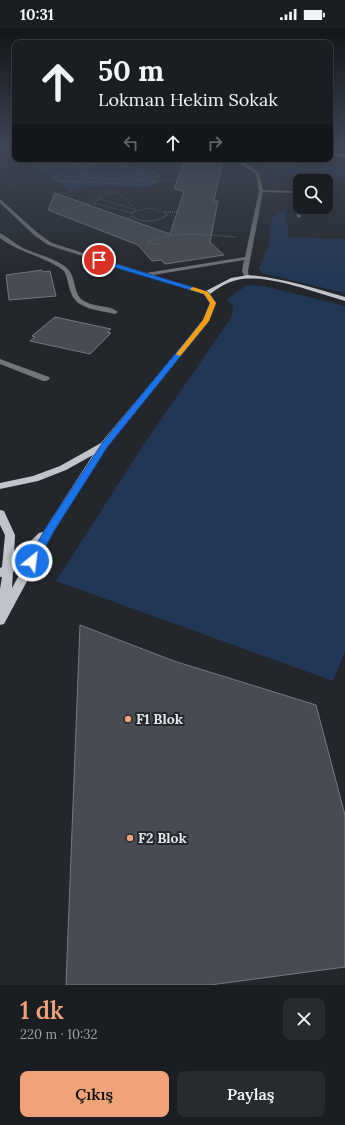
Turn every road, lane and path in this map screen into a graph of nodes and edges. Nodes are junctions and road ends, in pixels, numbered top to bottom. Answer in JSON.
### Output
{"nodes":[{"id":1,"x":261,"y":191,"type":"edge"},
{"id":2,"x":69,"y":192,"type":"edge"},
{"id":3,"x":110,"y":192,"type":"junction"},
{"id":4,"x":284,"y":192,"type":"edge"},
{"id":5,"x":56,"y":196,"type":"dead end"},
{"id":6,"x":98,"y":199,"type":"junction"},
{"id":7,"x":0,"y":200,"type":"edge"},
{"id":8,"x":88,"y":204,"type":"junction"},
{"id":9,"x":93,"y":204,"type":"junction"},
{"id":10,"x":63,"y":210,"type":"dead end"},
{"id":11,"x":136,"y":210,"type":"junction"},
{"id":12,"x":165,"y":212,"type":"junction"},
{"id":13,"x":179,"y":212,"type":"dead end"},
{"id":14,"x":131,"y":213,"type":"junction"},
{"id":15,"x":299,"y":216,"type":"dead end"},
{"id":16,"x":132,"y":217,"type":"junction"},
{"id":17,"x":124,"y":220,"type":"dead end"},
{"id":18,"x":0,"y":235,"type":"edge"},
{"id":19,"x":252,"y":237,"type":"junction"},
{"id":20,"x":159,"y":245,"type":"dead end"},
{"id":21,"x":62,"y":249,"type":"junction"},
{"id":22,"x":56,"y":251,"type":"dead end"},
{"id":23,"x":49,"y":254,"type":"dead end"},
{"id":24,"x":42,"y":257,"type":"junction"},
{"id":25,"x":248,"y":258,"type":"junction"},
{"id":26,"x":145,"y":274,"type":"junction"},
{"id":27,"x":247,"y":277,"type":"junction"},
{"id":28,"x":206,"y":293,"type":"junction"},
{"id":29,"x":345,"y":299,"type":"edge"},
{"id":30,"x":115,"y":312,"type":"dead end"},
{"id":31,"x":0,"y":361,"type":"edge"},
{"id":32,"x":46,"y":379,"type":"dead end"},
{"id":33,"x":106,"y":444,"type":"junction"},
{"id":34,"x":0,"y":486,"type":"edge"},
{"id":35,"x":0,"y":514,"type":"edge"},
{"id":36,"x":50,"y":529,"type":"junction"},
{"id":37,"x":4,"y":572,"type":"edge"},
{"id":38,"x":0,"y":611,"type":"edge"},
{"id":39,"x":0,"y":620,"type":"edge"}],
"edges":[{"from":1,"to":19,"type":"street"},
{"from":2,"to":5,"type":"path"},
{"from":3,"to":6,"type":"path"},
{"from":3,"to":6,"type":"path"},
{"from":3,"to":11,"type":"path"},
{"from":4,"to":15,"type":"street"},
{"from":6,"to":8,"type":"path"},
{"from":6,"to":9,"type":"path"},
{"from":6,"to":11,"type":"path"},
{"from":7,"to":21,"type":"street"},
{"from":8,"to":9,"type":"path"},
{"from":8,"to":10,"type":"path"},
{"from":9,"to":14,"type":"path"},
{"from":11,"to":12,"type":"path"},
{"from":11,"to":14,"type":"path"},
{"from":12,"to":13,"type":"path"},
{"from":12,"to":16,"type":"path"},
{"from":14,"to":16,"type":"path"},
{"from":16,"to":17,"type":"path"},
{"from":18,"to":24,"type":"street"},
{"from":19,"to":20,"type":"path"},
{"from":19,"to":25,"type":"street"},
{"from":21,"to":22,"type":"street"},
{"from":21,"to":26,"type":"street"},
{"from":23,"to":24,"type":"street"},
{"from":24,"to":30,"type":"street"},
{"from":25,"to":26,"type":"street"},
{"from":25,"to":27,"type":"street"},
{"from":26,"to":28,"type":"street"},
{"from":27,"to":28,"type":"main road"},
{"from":27,"to":29,"type":"main road"},
{"from":28,"to":33,"type":"main road"},
{"from":31,"to":32,"type":"street"},
{"from":33,"to":34,"type":"main road"},
{"from":33,"to":36,"type":"main road"},
{"from":35,"to":37,"type":"main road"},
{"from":36,"to":37,"type":"main road"},
{"from":36,"to":39,"type":"main road"},
{"from":37,"to":38,"type":"main road"}]}
